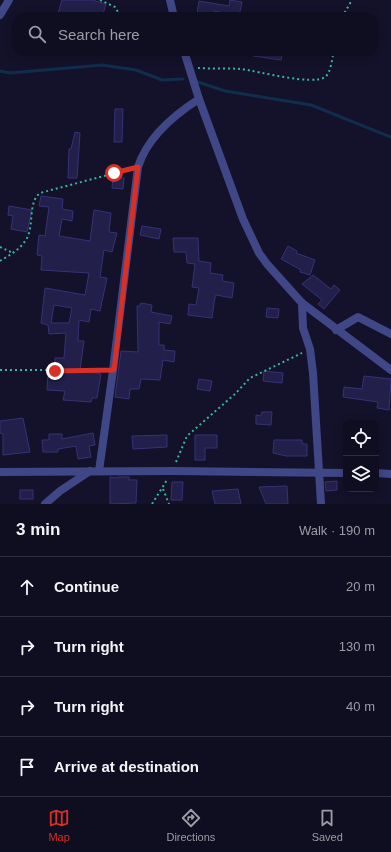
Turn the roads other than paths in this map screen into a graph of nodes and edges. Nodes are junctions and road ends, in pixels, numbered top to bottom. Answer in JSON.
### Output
{"nodes":[{"id":1,"x":9,"y":0,"type":"edge"},
{"id":2,"x":170,"y":0,"type":"edge"},
{"id":3,"x":173,"y":12,"type":"edge"},
{"id":4,"x":0,"y":15,"type":"edge"},
{"id":5,"x":186,"y":56,"type":"edge"},
{"id":6,"x":199,"y":99,"type":"junction"},
{"id":7,"x":302,"y":303,"type":"junction"},
{"id":8,"x":336,"y":330,"type":"junction"},
{"id":9,"x":391,"y":334,"type":"edge"},
{"id":10,"x":391,"y":370,"type":"edge"},
{"id":11,"x":90,"y":471,"type":"junction"},
{"id":12,"x":99,"y":471,"type":"junction"},
{"id":13,"x":0,"y":472,"type":"edge"},
{"id":14,"x":319,"y":473,"type":"junction"},
{"id":15,"x":343,"y":473,"type":"edge"},
{"id":16,"x":379,"y":473,"type":"edge"},
{"id":17,"x":391,"y":474,"type":"edge"},
{"id":18,"x":45,"y":504,"type":"edge"},
{"id":19,"x":321,"y":504,"type":"edge"}],
"edges":[{"from":1,"to":4,"type":"street"},
{"from":2,"to":3,"type":"street"},
{"from":5,"to":6,"type":"street"},
{"from":6,"to":7,"type":"street"},
{"from":6,"to":12,"type":"street"},
{"from":7,"to":8,"type":"street"},
{"from":7,"to":14,"type":"street"},
{"from":8,"to":9,"type":"street"},
{"from":8,"to":10,"type":"street"},
{"from":11,"to":12,"type":"street"},
{"from":11,"to":13,"type":"street"},
{"from":11,"to":18,"type":"street"},
{"from":12,"to":14,"type":"street"},
{"from":14,"to":15,"type":"street"},
{"from":14,"to":19,"type":"street"},
{"from":16,"to":17,"type":"street"}]}
